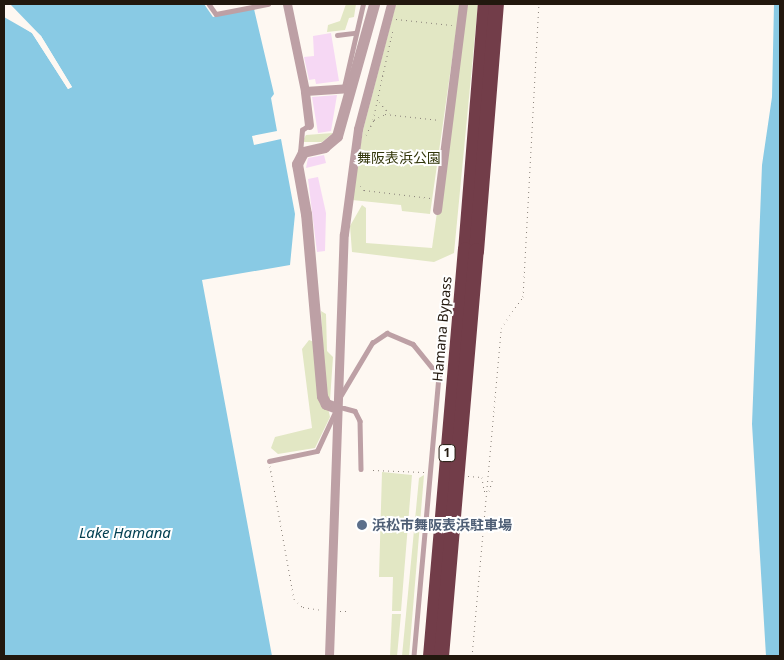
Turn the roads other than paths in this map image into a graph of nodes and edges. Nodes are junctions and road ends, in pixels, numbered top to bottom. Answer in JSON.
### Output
{"nodes":[{"id":1,"x":209,"y":4,"type":"edge"},
{"id":2,"x":268,"y":4,"type":"edge"},
{"id":3,"x":287,"y":4,"type":"edge"},
{"id":4,"x":363,"y":4,"type":"edge"},
{"id":5,"x":374,"y":4,"type":"edge"},
{"id":6,"x":464,"y":4,"type":"edge"},
{"id":7,"x":486,"y":4,"type":"edge"},
{"id":8,"x":496,"y":4,"type":"edge"},
{"id":9,"x":394,"y":8,"type":"edge"},
{"id":10,"x":354,"y":32,"type":"junction"},
{"id":11,"x":337,"y":35,"type":"dead end"},
{"id":12,"x":348,"y":87,"type":"junction"},
{"id":13,"x":305,"y":91,"type":"junction"},
{"id":14,"x":309,"y":125,"type":"joint"},
{"id":15,"x":301,"y":154,"type":"junction"},
{"id":16,"x":437,"y":210,"type":"dead end"},
{"id":17,"x":470,"y":250,"type":"junction"},
{"id":18,"x":338,"y":404,"type":"junction"},
{"id":19,"x":269,"y":460,"type":"road end"},
{"id":20,"x":361,"y":469,"type":"dead end"},
{"id":21,"x":329,"y":656,"type":"edge"},
{"id":22,"x":414,"y":656,"type":"edge"},
{"id":23,"x":430,"y":656,"type":"edge"},
{"id":24,"x":441,"y":656,"type":"edge"}],
"edges":[{"from":1,"to":2,"type":"lane"},
{"from":3,"to":13,"type":"street"},
{"from":4,"to":10,"type":"lane"},
{"from":5,"to":12,"type":"street"},
{"from":6,"to":16,"type":"street"},
{"from":7,"to":17,"type":"highway","name":"Hamana Bypass","number":"1"},
{"from":8,"to":17,"type":"highway","name":"Hamana Bypass","number":"1"},
{"from":9,"to":18,"type":"street"},
{"from":10,"to":11,"type":"lane"},
{"from":10,"to":12,"type":"lane"},
{"from":12,"to":13,"type":"street"},
{"from":12,"to":15,"type":"street"},
{"from":13,"to":14,"type":"street"},
{"from":14,"to":15,"type":"lane"},
{"from":15,"to":18,"type":"street"},
{"from":17,"to":23,"type":"highway","name":"Hamana Bypass","number":"1","bridge":true},
{"from":17,"to":24,"type":"highway","name":"Hamana Bypass","number":"1","bridge":true},
{"from":18,"to":19,"type":"lane"},
{"from":18,"to":20,"type":"lane"},
{"from":18,"to":21,"type":"street"},
{"from":18,"to":22,"type":"lane"}]}
